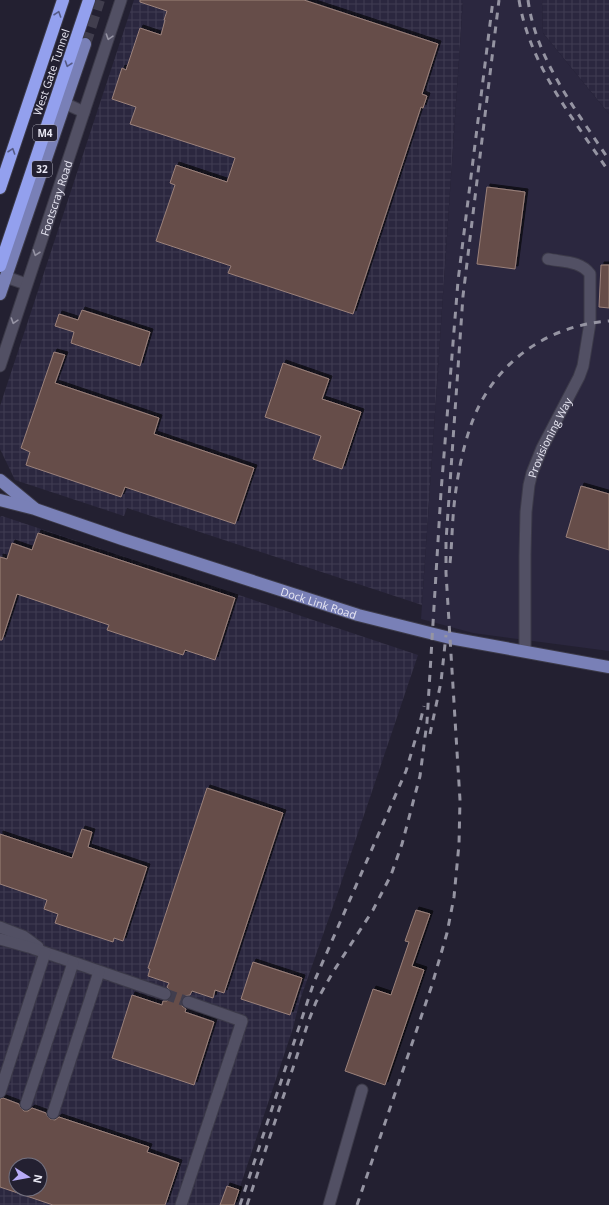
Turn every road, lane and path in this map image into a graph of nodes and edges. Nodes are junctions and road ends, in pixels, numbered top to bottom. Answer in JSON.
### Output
{"nodes":[{"id":1,"x":63,"y":0,"type":"edge"},
{"id":2,"x":89,"y":0,"type":"edge"},
{"id":3,"x":121,"y":0,"type":"edge"},
{"id":4,"x":85,"y":44,"type":"tunnel mouth"},
{"id":5,"x":64,"y":103,"type":"junction"},
{"id":6,"x":84,"y":112,"type":"junction"},
{"id":7,"x":0,"y":188,"type":"edge"},
{"id":8,"x":548,"y":259,"type":"dead end"},
{"id":9,"x":3,"y":272,"type":"edge"},
{"id":10,"x":26,"y":284,"type":"junction"},
{"id":11,"x":0,"y":294,"type":"edge"},
{"id":12,"x":0,"y":366,"type":"edge"},
{"id":13,"x":0,"y":480,"type":"edge"},
{"id":14,"x":0,"y":501,"type":"edge"},
{"id":15,"x":36,"y":509,"type":"junction"},
{"id":16,"x":525,"y":651,"type":"junction"},
{"id":17,"x":609,"y":667,"type":"edge"},
{"id":18,"x":0,"y":927,"type":"edge"},
{"id":19,"x":0,"y":939,"type":"edge"},
{"id":20,"x":0,"y":945,"type":"edge"},
{"id":21,"x":45,"y":953,"type":"junction"},
{"id":22,"x":73,"y":963,"type":"junction"},
{"id":23,"x":99,"y":972,"type":"junction"},
{"id":24,"x":165,"y":994,"type":"tunnel mouth"},
{"id":25,"x":188,"y":1002,"type":"tunnel mouth"},
{"id":26,"x":362,"y":1090,"type":"dead end"},
{"id":27,"x":0,"y":1092,"type":"edge"},
{"id":28,"x":26,"y":1104,"type":"dead end"},
{"id":29,"x":53,"y":1113,"type":"dead end"},
{"id":30,"x":182,"y":1205,"type":"edge"},
{"id":31,"x":329,"y":1205,"type":"edge"}],
"edges":[{"from":7,"to":1,"type":"highway","name":"West Gate Tunnel","number":"M4","one_way":true},
{"from":2,"to":9,"type":"highway","name":"West Gate Tunnel","number":"M4","one_way":true},
{"from":3,"to":6,"type":"street","name":"Footscray Road","one_way":true},
{"from":4,"to":5,"type":"main road","name":"Footscray Road","number":"32"},
{"from":5,"to":6,"type":"street"},
{"from":5,"to":9,"type":"main road","name":"Footscray Road","number":"32"},
{"from":6,"to":10,"type":"street","name":"Footscray Road","one_way":true},
{"from":8,"to":16,"type":"street","name":"Provisioning Way"},
{"from":9,"to":10,"type":"street"},
{"from":9,"to":11,"type":"main road","name":"Footscray Road","number":"32"},
{"from":10,"to":12,"type":"street","name":"Footscray Road","one_way":true},
{"from":13,"to":15,"type":"main road","name":"Dock Link Road"},
{"from":14,"to":15,"type":"main road","name":"Dock Link Road"},
{"from":15,"to":16,"type":"main road","name":"Dock Link Road"},
{"from":16,"to":17,"type":"main road","name":"Dock Link Road"},
{"from":18,"to":21,"type":"street"},
{"from":19,"to":21,"type":"street"},
{"from":20,"to":21,"type":"street"},
{"from":21,"to":22,"type":"street"},
{"from":21,"to":27,"type":"street"},
{"from":22,"to":23,"type":"street"},
{"from":22,"to":28,"type":"street"},
{"from":23,"to":24,"type":"street"},
{"from":23,"to":29,"type":"street"},
{"from":25,"to":30,"type":"street"},
{"from":26,"to":31,"type":"street"}]}
